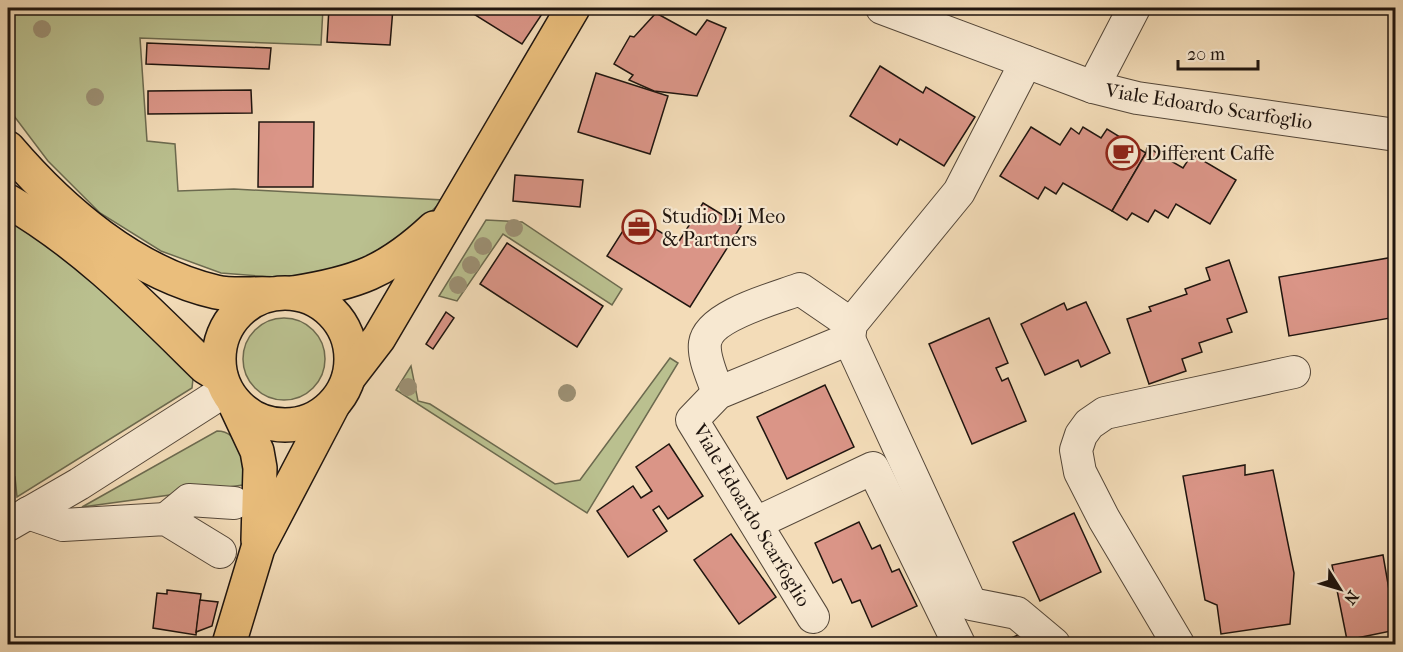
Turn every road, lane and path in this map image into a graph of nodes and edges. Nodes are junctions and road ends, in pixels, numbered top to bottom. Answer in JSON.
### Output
{"nodes":[{"id":1,"x":573,"y":8,"type":"edge"},
{"id":2,"x":882,"y":8,"type":"edge"},
{"id":3,"x":1134,"y":8,"type":"edge"},
{"id":4,"x":1026,"y":62,"type":"junction"},
{"id":5,"x":1093,"y":87,"type":"junction"},
{"id":6,"x":1395,"y":135,"type":"edge"},
{"id":7,"x":8,"y":148,"type":"edge"},
{"id":8,"x":8,"y":201,"type":"edge"},
{"id":9,"x":457,"y":207,"type":"junction"},
{"id":10,"x":282,"y":294,"type":"junction"},
{"id":11,"x":850,"y":332,"type":"junction"},
{"id":12,"x":1294,"y":372,"type":"dead end"},
{"id":13,"x":349,"y":377,"type":"junction"},
{"id":14,"x":227,"y":390,"type":"junction"},
{"id":15,"x":718,"y":393,"type":"junction"},
{"id":16,"x":333,"y":405,"type":"junction"},
{"id":17,"x":234,"y":503,"type":"dead end"},
{"id":18,"x":18,"y":519,"type":"edge"},
{"id":19,"x":166,"y":519,"type":"junction"},
{"id":20,"x":756,"y":523,"type":"junction"},
{"id":21,"x":258,"y":548,"type":"junction"},
{"id":22,"x":220,"y":552,"type":"dead end"},
{"id":23,"x":813,"y":616,"type":"dead end"},
{"id":24,"x":229,"y":645,"type":"edge"},
{"id":25,"x":959,"y":645,"type":"edge"},
{"id":26,"x":1054,"y":645,"type":"edge"},
{"id":27,"x":1178,"y":645,"type":"edge"}],
"edges":[{"from":1,"to":9,"type":"main road"},
{"from":2,"to":4,"type":"street","name":"Viale Edoardo Scarfoglio"},
{"from":3,"to":5,"type":"street"},
{"from":4,"to":5,"type":"street","name":"Viale Edoardo Scarfoglio"},
{"from":4,"to":11,"type":"street","name":"Viale Edoardo Scarfoglio"},
{"from":5,"to":6,"type":"street","name":"Viale Edoardo Scarfoglio"},
{"from":7,"to":10,"type":"main road"},
{"from":8,"to":14,"type":"main road"},
{"from":9,"to":10,"type":"main road"},
{"from":9,"to":13,"type":"main road"},
{"from":10,"to":13,"type":"main road"},
{"from":10,"to":14,"type":"main road"},
{"from":11,"to":15,"type":"street","name":"Viale Edoardo Scarfoglio"},
{"from":11,"to":15,"type":"street"},
{"from":11,"to":26,"type":"street"},
{"from":12,"to":27,"type":"street"},
{"from":13,"to":16,"type":"main road"},
{"from":14,"to":16,"type":"main road"},
{"from":14,"to":18,"type":"street"},
{"from":14,"to":21,"type":"main road"},
{"from":15,"to":20,"type":"street","name":"Viale Edoardo Scarfoglio"},
{"from":16,"to":21,"type":"main road"},
{"from":17,"to":19,"type":"street"},
{"from":18,"to":19,"type":"street"},
{"from":19,"to":22,"type":"street"},
{"from":20,"to":23,"type":"street","name":"Viale Edoardo Scarfoglio"},
{"from":20,"to":25,"type":"street"},
{"from":21,"to":24,"type":"main road"}]}
